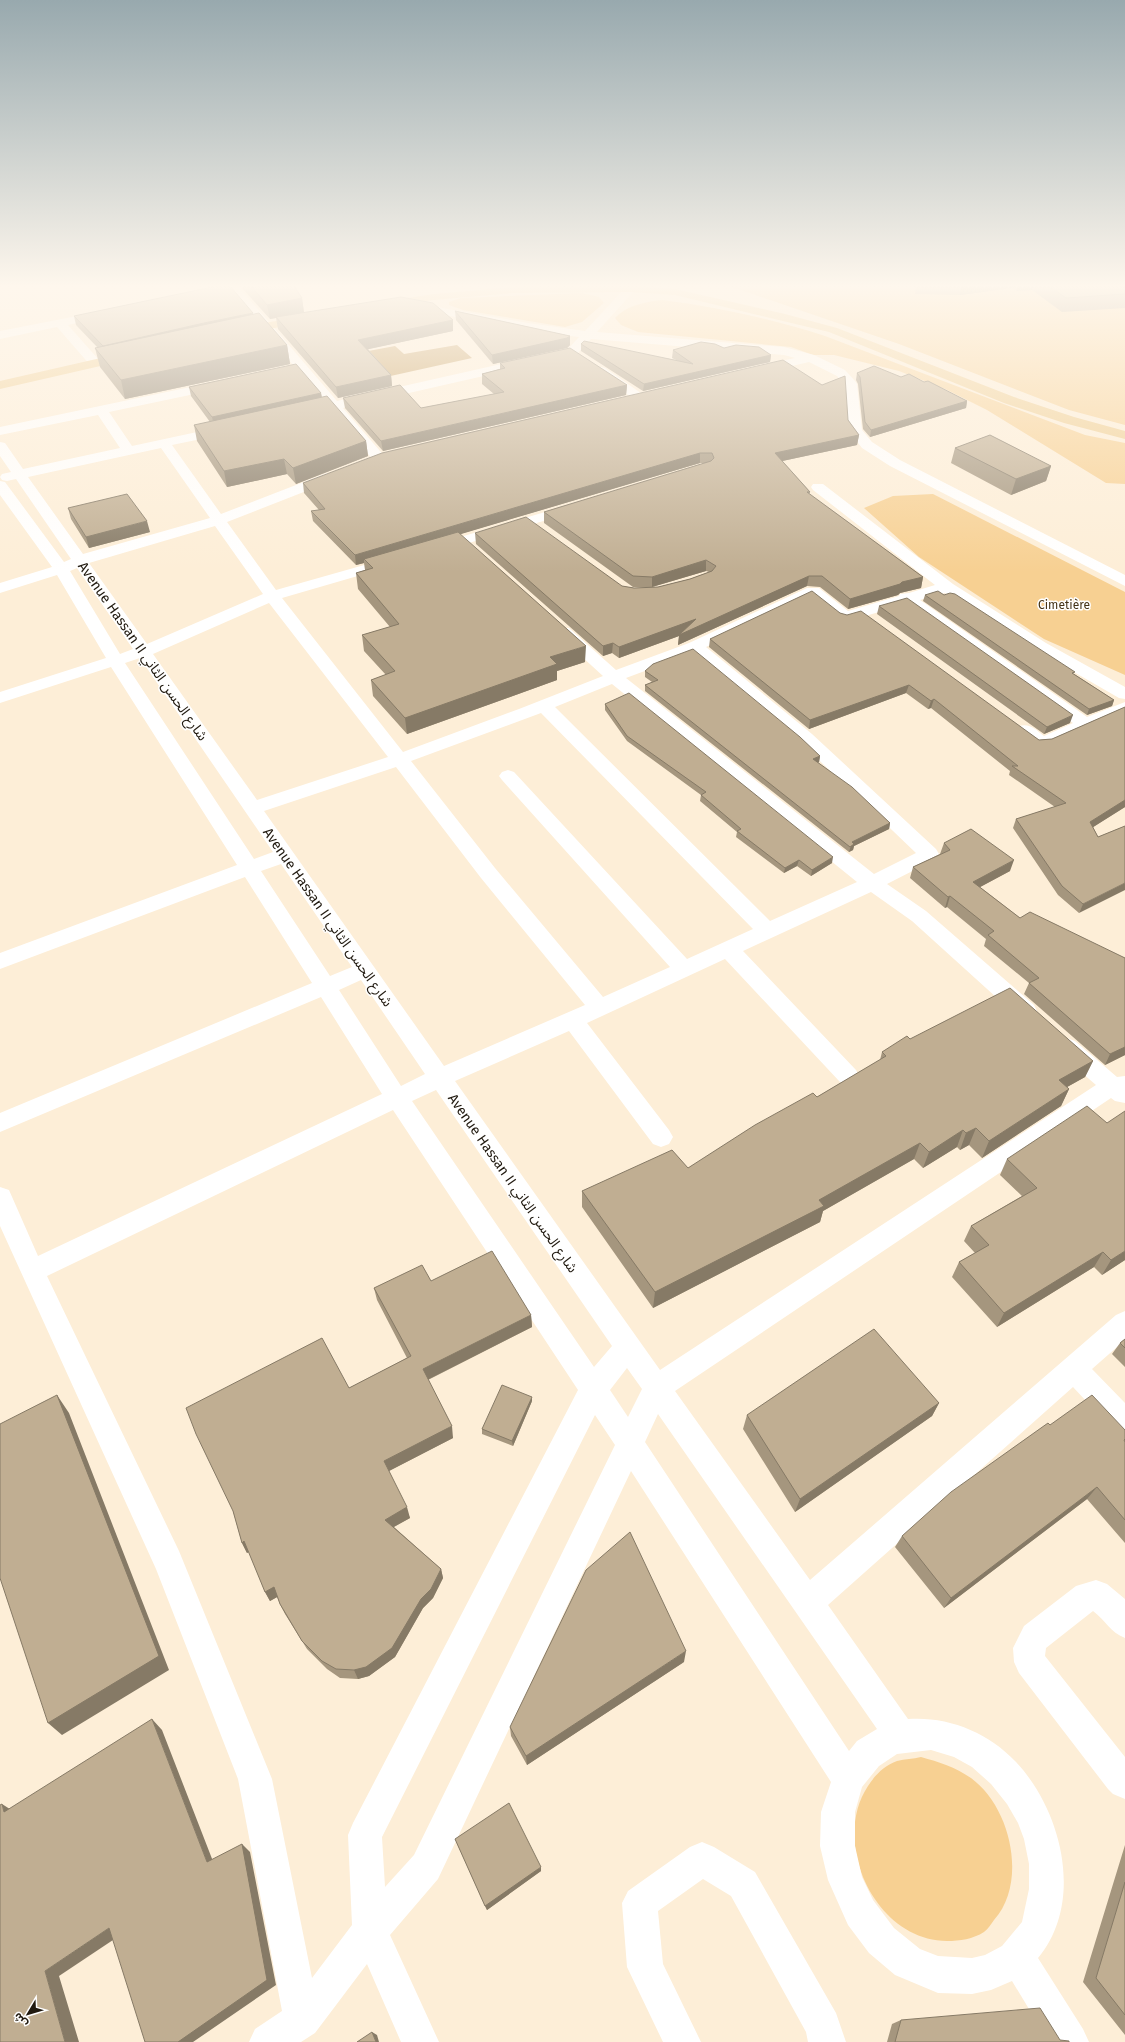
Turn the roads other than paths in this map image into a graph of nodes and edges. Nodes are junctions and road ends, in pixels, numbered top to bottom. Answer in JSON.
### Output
{"nodes":[{"id":1,"x":17,"y":381,"type":"edge"},
{"id":2,"x":313,"y":381,"type":"edge"},
{"id":3,"x":440,"y":381,"type":"edge"},
{"id":4,"x":616,"y":381,"type":"edge"},
{"id":5,"x":849,"y":381,"type":"edge"},
{"id":6,"x":962,"y":381,"type":"edge"},
{"id":7,"x":231,"y":382,"type":"edge"},
{"id":8,"x":0,"y":385,"type":"edge"},
{"id":9,"x":657,"y":394,"type":"edge"},
{"id":10,"x":642,"y":398,"type":"junction"},
{"id":11,"x":627,"y":401,"type":"edge"},
{"id":12,"x":334,"y":405,"type":"junction"},
{"id":13,"x":101,"y":410,"type":"junction"},
{"id":14,"x":296,"y":414,"type":"edge"},
{"id":15,"x":234,"y":428,"type":"edge"},
{"id":16,"x":0,"y":431,"type":"edge"},
{"id":17,"x":1125,"y":435,"type":"edge"},
{"id":18,"x":164,"y":443,"type":"junction"},
{"id":19,"x":0,"y":446,"type":"edge"},
{"id":20,"x":129,"y":451,"type":"junction"},
{"id":21,"x":394,"y":455,"type":"edge"},
{"id":22,"x":379,"y":458,"type":"junction"},
{"id":23,"x":364,"y":464,"type":"edge"},
{"id":24,"x":342,"y":472,"type":"edge"},
{"id":25,"x":20,"y":474,"type":"junction"},
{"id":26,"x":0,"y":479,"type":"edge"},
{"id":27,"x":0,"y":485,"type":"edge"},
{"id":28,"x":818,"y":487,"type":"dead end"},
{"id":29,"x":584,"y":504,"type":"edge"},
{"id":30,"x":219,"y":520,"type":"junction"},
{"id":31,"x":461,"y":546,"type":"edge"},
{"id":32,"x":409,"y":557,"type":"edge"},
{"id":33,"x":79,"y":560,"type":"junction"},
{"id":34,"x":61,"y":569,"type":"junction"},
{"id":35,"x":1125,"y":581,"type":"edge"},
{"id":36,"x":947,"y":586,"type":"junction"},
{"id":37,"x":0,"y":588,"type":"edge"},
{"id":38,"x":272,"y":596,"type":"junction"},
{"id":39,"x":906,"y":597,"type":"junction"},
{"id":40,"x":862,"y":612,"type":"junction"},
{"id":41,"x":550,"y":620,"type":"edge"},
{"id":42,"x":881,"y":626,"type":"edge"},
{"id":43,"x":695,"y":646,"type":"junction"},
{"id":44,"x":145,"y":651,"type":"junction"},
{"id":45,"x":115,"y":660,"type":"junction"},
{"id":46,"x":614,"y":677,"type":"junction"},
{"id":47,"x":1125,"y":694,"type":"edge"},
{"id":48,"x":0,"y":698,"type":"edge"},
{"id":49,"x":544,"y":706,"type":"junction"},
{"id":50,"x":1125,"y":707,"type":"edge"},
{"id":51,"x":1010,"y":720,"type":"edge"},
{"id":52,"x":1086,"y":724,"type":"junction"},
{"id":53,"x":399,"y":759,"type":"junction"},
{"id":54,"x":508,"y":776,"type":"dead end"},
{"id":55,"x":253,"y":808,"type":"junction"},
{"id":56,"x":285,"y":855,"type":"junction"},
{"id":57,"x":249,"y":869,"type":"junction"},
{"id":58,"x":872,"y":882,"type":"junction"},
{"id":59,"x":767,"y":931,"type":"junction"},
{"id":60,"x":728,"y":949,"type":"junction"},
{"id":61,"x":0,"y":960,"type":"edge"},
{"id":62,"x":684,"y":969,"type":"junction"},
{"id":63,"x":365,"y":970,"type":"junction"},
{"id":64,"x":325,"y":987,"type":"junction"},
{"id":65,"x":600,"y":1008,"type":"junction"},
{"id":66,"x":574,"y":1020,"type":"junction"},
{"id":67,"x":848,"y":1076,"type":"dead end"},
{"id":68,"x":439,"y":1078,"type":"junction"},
{"id":69,"x":1121,"y":1089,"type":"edge"},
{"id":70,"x":397,"y":1098,"type":"junction"},
{"id":71,"x":0,"y":1123,"type":"edge"},
{"id":72,"x":661,"y":1137,"type":"dead end"},
{"id":73,"x":2,"y":1208,"type":"edge"},
{"id":74,"x":32,"y":1271,"type":"junction"},
{"id":75,"x":1125,"y":1323,"type":"edge"},
{"id":76,"x":628,"y":1346,"type":"junction"},
{"id":77,"x":1074,"y":1369,"type":"junction"},
{"id":78,"x":657,"y":1388,"type":"junction"},
{"id":79,"x":593,"y":1390,"type":"junction"},
{"id":80,"x":1125,"y":1423,"type":"edge"},
{"id":81,"x":629,"y":1442,"type":"junction"},
{"id":82,"x":807,"y":1603,"type":"junction"},
{"id":83,"x":1125,"y":1623,"type":"edge"},
{"id":84,"x":901,"y":1736,"type":"junction"},
{"id":85,"x":848,"y":1779,"type":"junction"},
{"id":86,"x":1125,"y":1782,"type":"edge"},
{"id":87,"x":370,"y":1931,"type":"junction"},
{"id":88,"x":1017,"y":1957,"type":"junction"},
{"id":89,"x":302,"y":2020,"type":"junction"},
{"id":90,"x":268,"y":2042,"type":"edge"},
{"id":91,"x":420,"y":2042,"type":"edge"},
{"id":92,"x":682,"y":2042,"type":"edge"},
{"id":93,"x":827,"y":2042,"type":"edge"},
{"id":94,"x":1070,"y":2042,"type":"edge"}],
"edges":[{"from":1,"to":8,"type":"main road"},
{"from":2,"to":12,"type":"street"},
{"from":3,"to":12,"type":"street"},
{"from":4,"to":10,"type":"street"},
{"from":5,"to":35,"type":"street"},
{"from":6,"to":17,"type":"main road"},
{"from":7,"to":13,"type":"street"},
{"from":9,"to":10,"type":"street"},
{"from":10,"to":11,"type":"street"},
{"from":12,"to":14,"type":"street"},
{"from":12,"to":22,"type":"street"},
{"from":13,"to":16,"type":"street"},
{"from":13,"to":20,"type":"street"},
{"from":15,"to":18,"type":"street"},
{"from":18,"to":20,"type":"street"},
{"from":18,"to":30,"type":"street"},
{"from":19,"to":25,"type":"street","name":"Avenue Hassan II شارع الحسن الثاني"},
{"from":20,"to":25,"type":"street"},
{"from":21,"to":22,"type":"street"},
{"from":22,"to":23,"type":"street"},
{"from":24,"to":30,"type":"street"},
{"from":25,"to":26,"type":"street"},
{"from":25,"to":33,"type":"street","name":"Avenue Hassan II شارع الحسن الثاني"},
{"from":27,"to":34,"type":"street","name":"Avenue Hassan II شارع الحسن الثاني"},
{"from":28,"to":36,"type":"street"},
{"from":29,"to":31,"type":"street"},
{"from":30,"to":33,"type":"street"},
{"from":30,"to":38,"type":"street"},
{"from":32,"to":38,"type":"street"},
{"from":33,"to":34,"type":"street"},
{"from":33,"to":44,"type":"street","name":"Avenue Hassan II شارع الحسن الثاني"},
{"from":34,"to":37,"type":"street"},
{"from":34,"to":45,"type":"street","name":"Avenue Hassan II شارع الحسن الثاني"},
{"from":36,"to":39,"type":"street"},
{"from":36,"to":47,"type":"street"},
{"from":38,"to":44,"type":"street"},
{"from":38,"to":53,"type":"street"},
{"from":39,"to":40,"type":"street"},
{"from":39,"to":52,"type":"street"},
{"from":40,"to":42,"type":"street"},
{"from":40,"to":43,"type":"street"},
{"from":41,"to":46,"type":"street"},
{"from":43,"to":46,"type":"street"},
{"from":43,"to":58,"type":"street"},
{"from":44,"to":45,"type":"street"},
{"from":44,"to":55,"type":"street","name":"Avenue Hassan II شارع الحسن الثاني"},
{"from":45,"to":48,"type":"street"},
{"from":45,"to":57,"type":"street","name":"Avenue Hassan II شارع الحسن الثاني"},
{"from":46,"to":49,"type":"street"},
{"from":46,"to":58,"type":"street"},
{"from":49,"to":53,"type":"street"},
{"from":49,"to":59,"type":"street"},
{"from":50,"to":52,"type":"street"},
{"from":51,"to":52,"type":"street"},
{"from":53,"to":55,"type":"street"},
{"from":53,"to":65,"type":"street"},
{"from":54,"to":62,"type":"street"},
{"from":55,"to":56,"type":"street","name":"Avenue Hassan II شارع الحسن الثاني"},
{"from":56,"to":57,"type":"street"},
{"from":56,"to":63,"type":"street","name":"Avenue Hassan II شارع الحسن الثاني"},
{"from":57,"to":61,"type":"street"},
{"from":57,"to":64,"type":"street","name":"Avenue Hassan II شارع الحسن الثاني"},
{"from":58,"to":59,"type":"street"},
{"from":58,"to":69,"type":"street"},
{"from":59,"to":60,"type":"street"},
{"from":60,"to":62,"type":"street"},
{"from":60,"to":67,"type":"street"},
{"from":62,"to":65,"type":"street"},
{"from":63,"to":64,"type":"street"},
{"from":63,"to":68,"type":"street","name":"Avenue Hassan II شارع الحسن الثاني"},
{"from":64,"to":70,"type":"street","name":"Avenue Hassan II شارع الحسن الثاني"},
{"from":64,"to":71,"type":"street"},
{"from":65,"to":66,"type":"street"},
{"from":66,"to":68,"type":"street"},
{"from":66,"to":72,"type":"street"},
{"from":68,"to":70,"type":"street"},
{"from":68,"to":76,"type":"street","name":"Avenue Hassan II شارع الحسن الثاني"},
{"from":69,"to":78,"type":"street"},
{"from":70,"to":74,"type":"street"},
{"from":70,"to":79,"type":"street","name":"Avenue Hassan II شارع الحسن الثاني"},
{"from":73,"to":74,"type":"street"},
{"from":74,"to":89,"type":"street"},
{"from":75,"to":77,"type":"street"},
{"from":76,"to":78,"type":"street","name":"Avenue Hassan II شارع الحسن الثاني"},
{"from":76,"to":79,"type":"street"},
{"from":77,"to":80,"type":"street"},
{"from":77,"to":82,"type":"street"},
{"from":78,"to":81,"type":"street"},
{"from":78,"to":82,"type":"street","name":"Avenue Hassan II شارع الحسن الثاني"},
{"from":79,"to":81,"type":"street","name":"Avenue Hassan II شارع الحسن الثاني"},
{"from":79,"to":87,"type":"street"},
{"from":81,"to":85,"type":"street","name":"Avenue Hassan II شارع الحسن الثاني"},
{"from":81,"to":87,"type":"street"},
{"from":82,"to":84,"type":"street","name":"Avenue Hassan II شارع الحسن الثاني"},
{"from":83,"to":86,"type":"street"},
{"from":84,"to":85,"type":"street"},
{"from":84,"to":88,"type":"street"},
{"from":85,"to":88,"type":"street"},
{"from":87,"to":89,"type":"street"},
{"from":87,"to":91,"type":"street"},
{"from":88,"to":94,"type":"street"},
{"from":89,"to":90,"type":"street"},
{"from":92,"to":93,"type":"street"}]}
